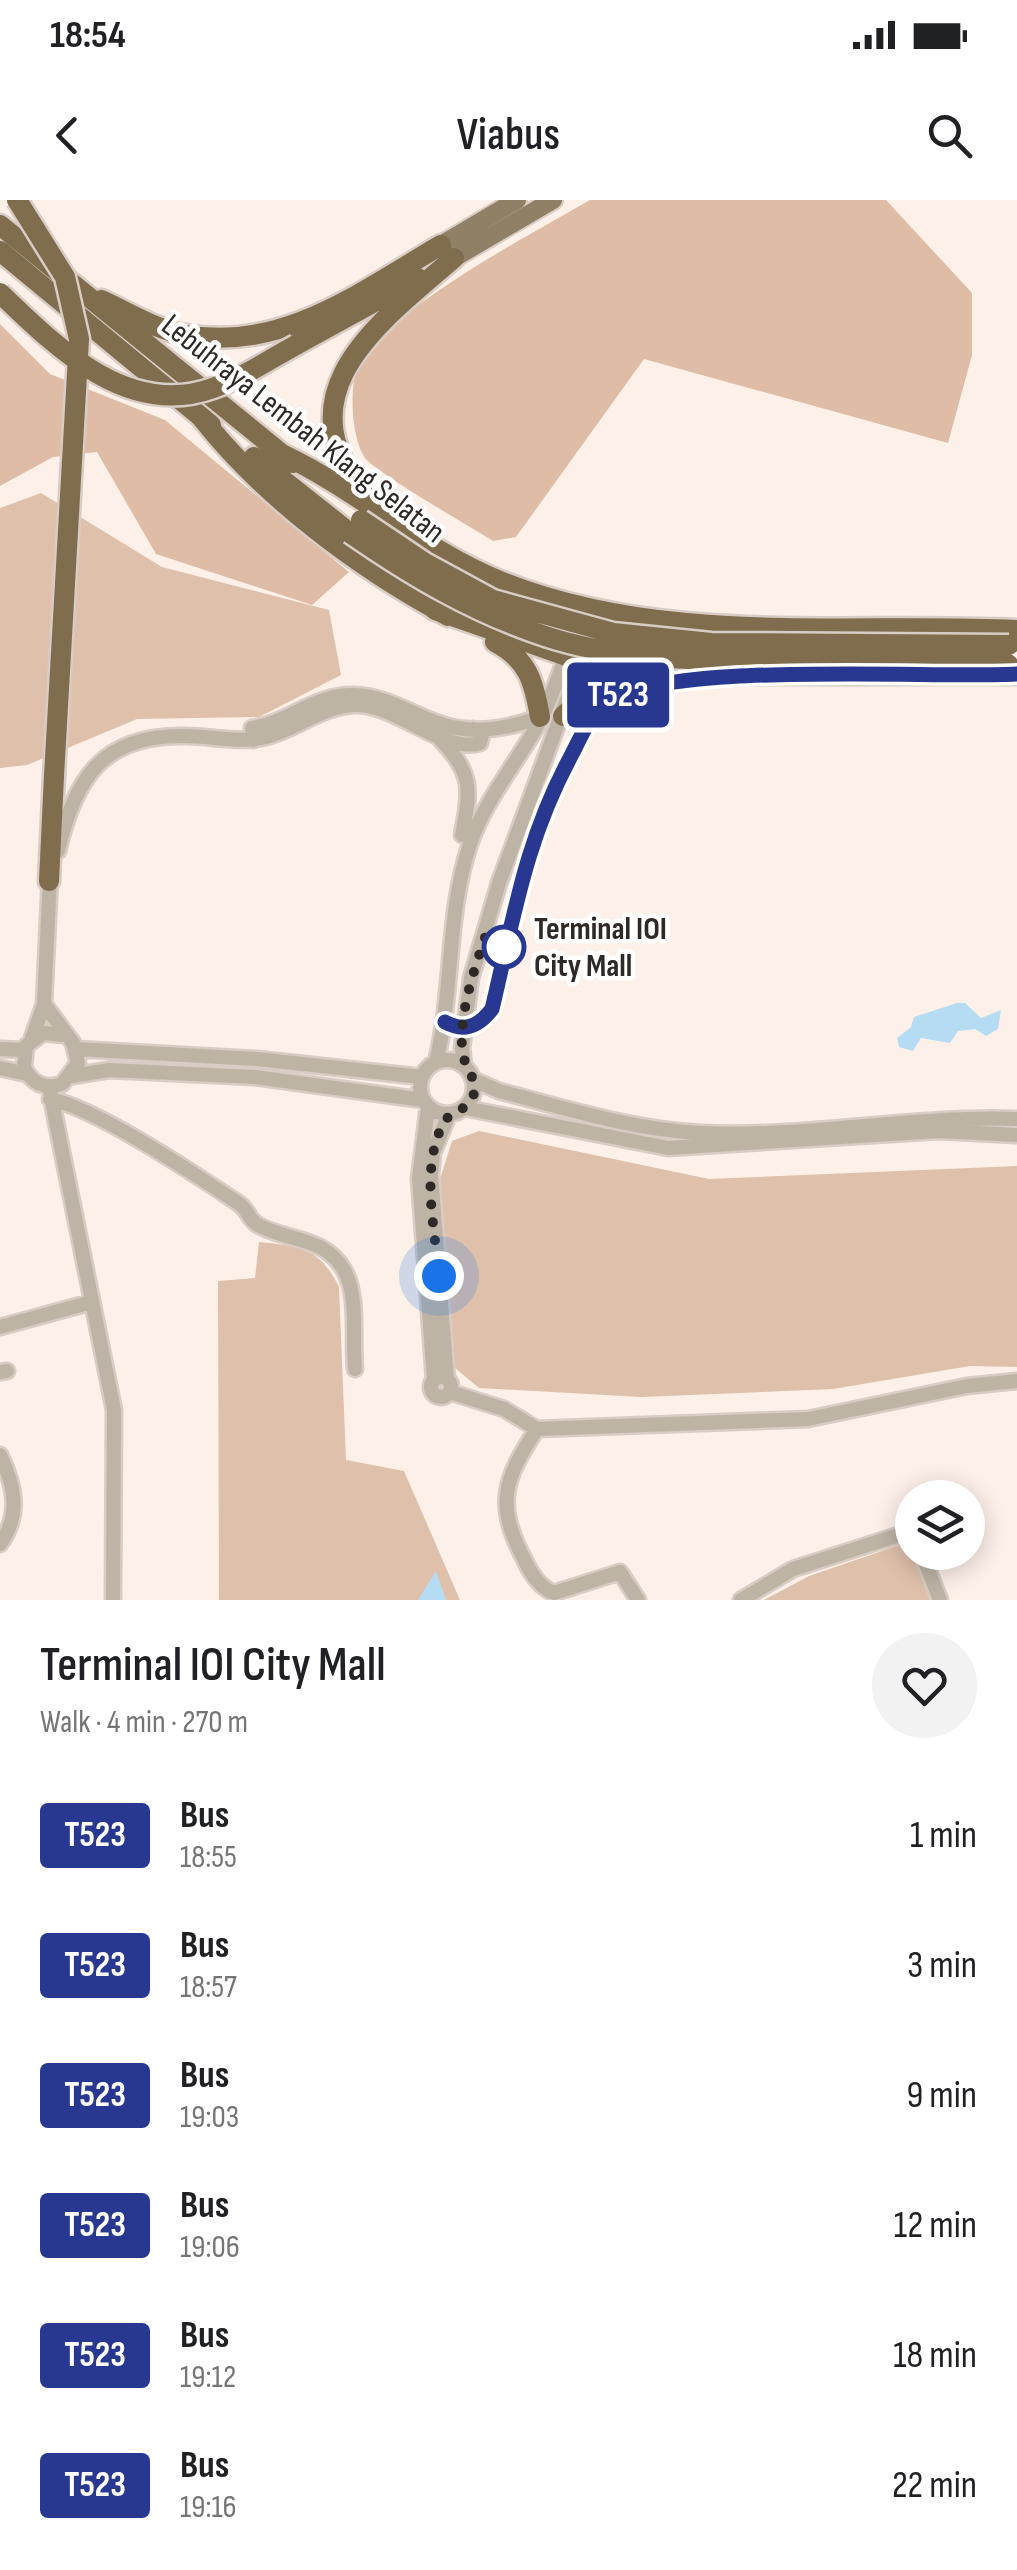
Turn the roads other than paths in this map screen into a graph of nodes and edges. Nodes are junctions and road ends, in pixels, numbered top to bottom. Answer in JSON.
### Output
{"nodes":[{"id":1,"x":18,"y":200,"type":"edge"},
{"id":2,"x":517,"y":200,"type":"edge"},
{"id":3,"x":554,"y":200,"type":"edge"},
{"id":4,"x":0,"y":224,"type":"edge"},
{"id":5,"x":0,"y":251,"type":"edge"},
{"id":6,"x":448,"y":252,"type":"junction"},
{"id":7,"x":76,"y":288,"type":"junction"},
{"id":8,"x":0,"y":293,"type":"edge"},
{"id":9,"x":201,"y":417,"type":"junction"},
{"id":10,"x":284,"y":456,"type":"junction"},
{"id":11,"x":388,"y":521,"type":"junction"},
{"id":12,"x":356,"y":527,"type":"junction"},
{"id":13,"x":436,"y":610,"type":"junction"},
{"id":14,"x":589,"y":610,"type":"junction"},
{"id":15,"x":1014,"y":654,"type":"edge"},
{"id":16,"x":573,"y":659,"type":"junction"},
{"id":17,"x":652,"y":671,"type":"junction"},
{"id":18,"x":390,"y":707,"type":"junction"},
{"id":19,"x":562,"y":716,"type":"junction"},
{"id":20,"x":540,"y":717,"type":"junction"},
{"id":21,"x":474,"y":729,"type":"junction"},
{"id":22,"x":434,"y":734,"type":"junction"},
{"id":23,"x":450,"y":741,"type":"junction"},
{"id":24,"x":467,"y":836,"type":"junction"},
{"id":25,"x":49,"y":881,"type":"junction"},
{"id":26,"x":44,"y":1004,"type":"junction"},
{"id":27,"x":63,"y":1035,"type":"junction"},
{"id":28,"x":28,"y":1044,"type":"junction"},
{"id":29,"x":76,"y":1049,"type":"junction"},
{"id":30,"x":0,"y":1050,"type":"edge"},
{"id":31,"x":436,"y":1062,"type":"junction"},
{"id":32,"x":464,"y":1066,"type":"junction"},
{"id":33,"x":0,"y":1068,"type":"edge"},
{"id":34,"x":27,"y":1074,"type":"junction"},
{"id":35,"x":72,"y":1076,"type":"junction"},
{"id":36,"x":422,"y":1077,"type":"junction"},
{"id":37,"x":474,"y":1080,"type":"junction"},
{"id":38,"x":50,"y":1093,"type":"junction"},
{"id":39,"x":426,"y":1104,"type":"junction"},
{"id":40,"x":464,"y":1108,"type":"junction"},
{"id":41,"x":449,"y":1114,"type":"junction"},
{"id":42,"x":1017,"y":1119,"type":"edge"},
{"id":43,"x":1017,"y":1135,"type":"edge"},
{"id":44,"x":92,"y":1302,"type":"junction"},
{"id":45,"x":0,"y":1327,"type":"edge"},
{"id":46,"x":355,"y":1368,"type":"dead end"},
{"id":47,"x":1017,"y":1382,"type":"edge"},
{"id":48,"x":444,"y":1383,"type":"junction"},
{"id":49,"x":537,"y":1429,"type":"junction"},
{"id":50,"x":0,"y":1455,"type":"edge"},
{"id":51,"x":895,"y":1535,"type":"edge"},
{"id":52,"x":0,"y":1544,"type":"edge"},
{"id":53,"x":928,"y":1570,"type":"edge"},
{"id":54,"x":112,"y":1600,"type":"edge"},
{"id":55,"x":638,"y":1600,"type":"edge"},
{"id":56,"x":741,"y":1600,"type":"edge"},
{"id":57,"x":940,"y":1600,"type":"edge"}],
"edges":[{"from":1,"to":25,"type":"highway","bridge":true},
{"from":2,"to":6,"type":"main road"},
{"from":3,"to":6,"type":"main road"},
{"from":4,"to":7,"type":"highway","name":"Lebuhraya Lembah Klang Selatan"},
{"from":5,"to":9,"type":"highway","name":"Lebuhraya Lembah Klang Selatan"},
{"from":6,"to":7,"type":"highway"},
{"from":6,"to":8,"type":"highway","bridge":true},
{"from":6,"to":11,"type":"highway"},
{"from":7,"to":10,"type":"highway","name":"Lebuhraya Lembah Klang Selatan"},
{"from":9,"to":12,"type":"highway","name":"Lebuhraya Lembah Klang Selatan"},
{"from":9,"to":13,"type":"highway"},
{"from":10,"to":11,"type":"highway"},
{"from":10,"to":12,"type":"highway","name":"Lebuhraya Lembah Klang Selatan"},
{"from":11,"to":14,"type":"highway"},
{"from":12,"to":15,"type":"highway","name":"Lebuhraya Lembah Klang Selatan","bridge":true},
{"from":13,"to":16,"type":"highway"},
{"from":13,"to":20,"type":"highway"},
{"from":14,"to":15,"type":"highway"},
{"from":14,"to":16,"type":"street"},
{"from":15,"to":17,"type":"highway"},
{"from":16,"to":17,"type":"highway"},
{"from":16,"to":19,"type":"street"},
{"from":16,"to":20,"type":"street"},
{"from":17,"to":19,"type":"highway"},
{"from":18,"to":21,"type":"street"},
{"from":18,"to":22,"type":"street"},
{"from":18,"to":25,"type":"street"},
{"from":19,"to":32,"type":"street"},
{"from":20,"to":21,"type":"street"},
{"from":20,"to":24,"type":"street"},
{"from":21,"to":23,"type":"street"},
{"from":22,"to":23,"type":"street"},
{"from":22,"to":24,"type":"street"},
{"from":23,"to":24,"type":"street"},
{"from":24,"to":31,"type":"street"},
{"from":25,"to":26,"type":"street"},
{"from":26,"to":27,"type":"street"},
{"from":26,"to":28,"type":"street"},
{"from":27,"to":28,"type":"street"},
{"from":27,"to":29,"type":"street"},
{"from":28,"to":30,"type":"street"},
{"from":28,"to":34,"type":"street"},
{"from":29,"to":35,"type":"street"},
{"from":29,"to":36,"type":"street"},
{"from":31,"to":32,"type":"street"},
{"from":31,"to":36,"type":"street"},
{"from":32,"to":37,"type":"street"},
{"from":33,"to":34,"type":"street"},
{"from":34,"to":38,"type":"street"},
{"from":35,"to":38,"type":"street"},
{"from":35,"to":39,"type":"street"},
{"from":36,"to":39,"type":"street"},
{"from":37,"to":40,"type":"street"},
{"from":37,"to":42,"type":"street"},
{"from":38,"to":44,"type":"street"},
{"from":38,"to":46,"type":"street"},
{"from":39,"to":41,"type":"street"},
{"from":39,"to":48,"type":"street"},
{"from":40,"to":41,"type":"street"},
{"from":40,"to":43,"type":"street"},
{"from":41,"to":48,"type":"street"},
{"from":44,"to":45,"type":"street"},
{"from":44,"to":54,"type":"street"},
{"from":47,"to":49,"type":"street"},
{"from":48,"to":49,"type":"street"},
{"from":49,"to":55,"type":"street"},
{"from":50,"to":52,"type":"street"},
{"from":51,"to":56,"type":"street"},
{"from":53,"to":57,"type":"street"}]}
